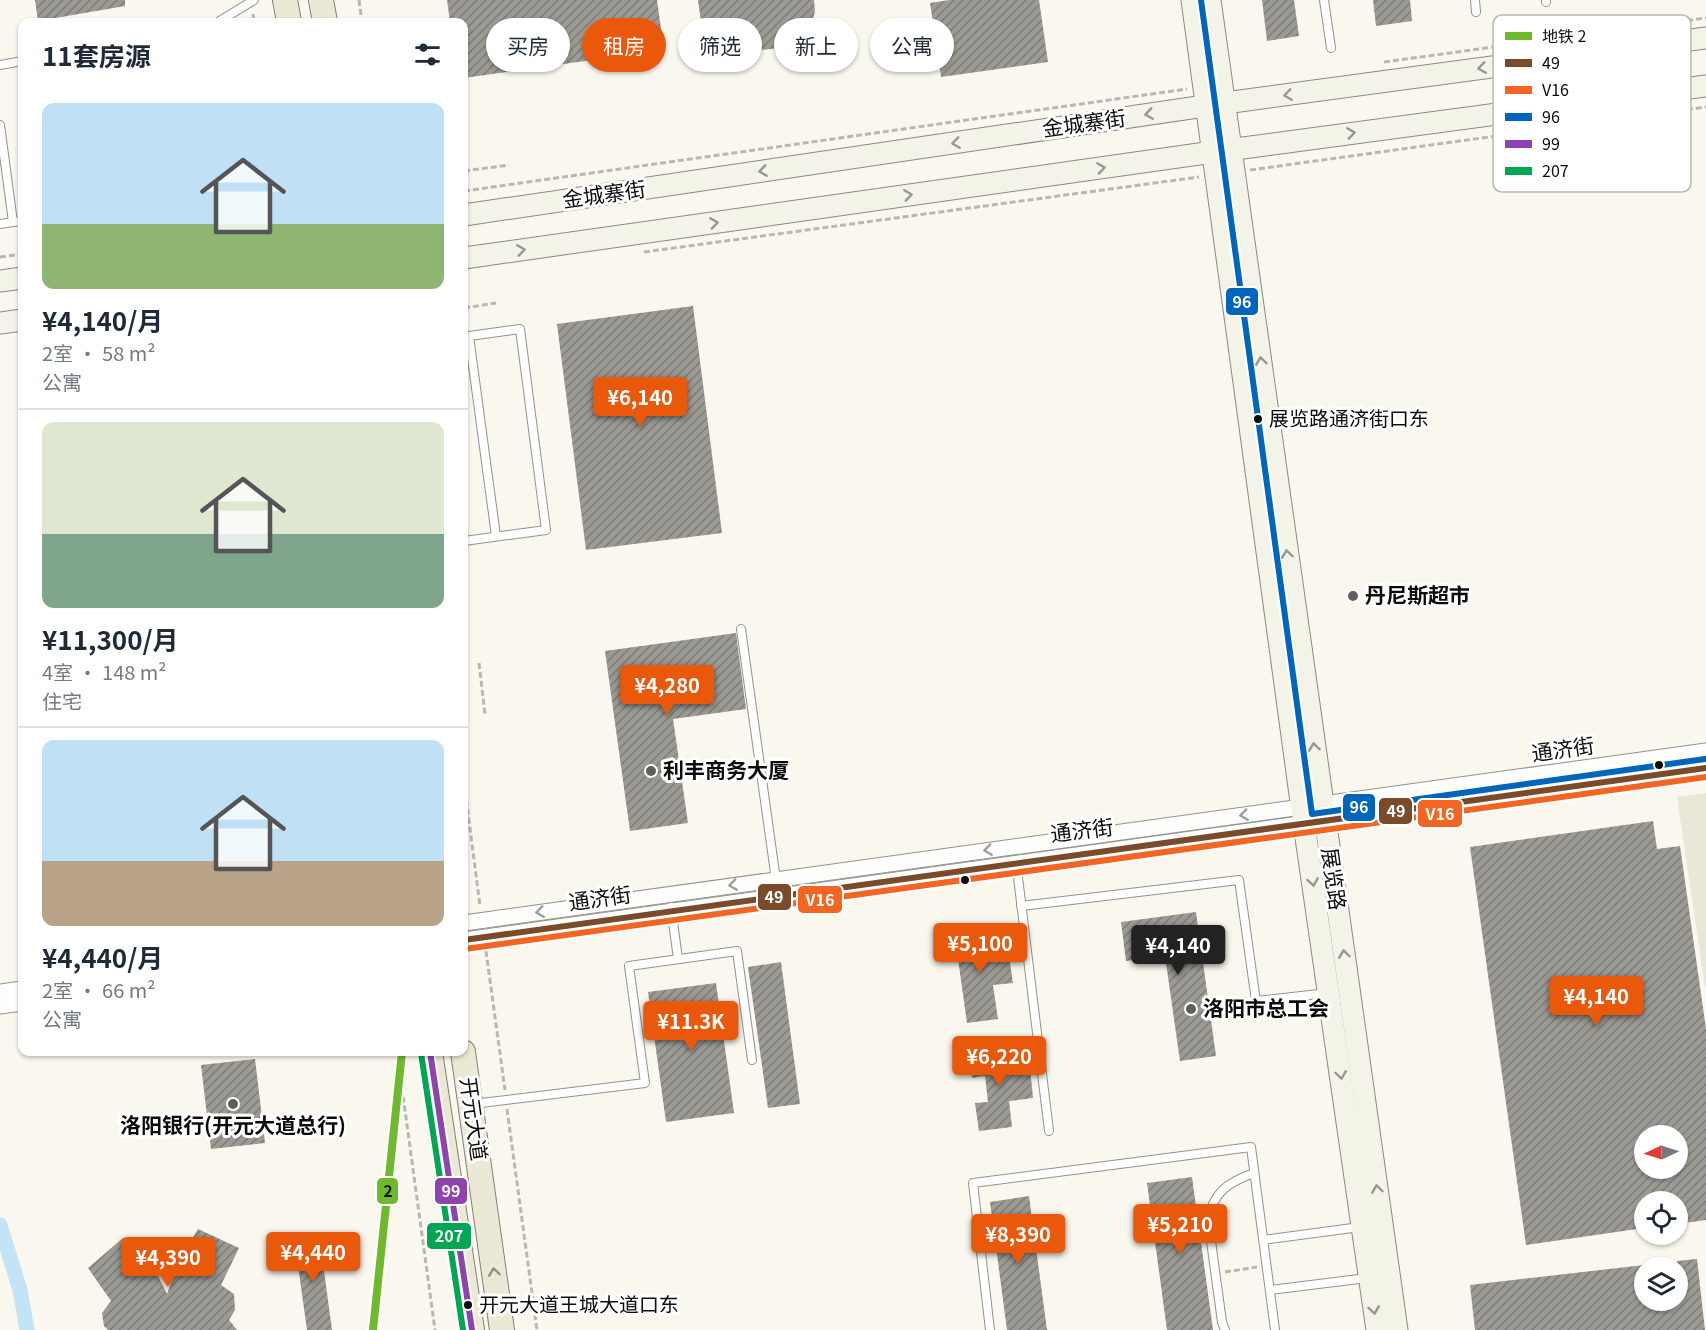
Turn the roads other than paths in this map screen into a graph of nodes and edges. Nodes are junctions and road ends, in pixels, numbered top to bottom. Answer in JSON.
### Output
{"nodes":[{"id":1,"x":254,"y":0,"type":"edge"},
{"id":2,"x":285,"y":0,"type":"edge"},
{"id":3,"x":321,"y":0,"type":"edge"},
{"id":4,"x":1192,"y":0,"type":"edge"},
{"id":5,"x":1210,"y":0,"type":"edge"},
{"id":6,"x":1324,"y":0,"type":"edge"},
{"id":7,"x":1475,"y":0,"type":"edge"},
{"id":8,"x":1476,"y":12,"type":"dead end"},
{"id":9,"x":225,"y":18,"type":"edge"},
{"id":10,"x":288,"y":18,"type":"edge"},
{"id":11,"x":324,"y":18,"type":"edge"},
{"id":12,"x":1706,"y":38,"type":"edge"},
{"id":13,"x":1691,"y":40,"type":"edge"},
{"id":14,"x":1331,"y":48,"type":"dead end"},
{"id":15,"x":18,"y":63,"type":"edge"},
{"id":16,"x":1493,"y":64,"type":"edge"},
{"id":17,"x":0,"y":65,"type":"edge"},
{"id":18,"x":1706,"y":86,"type":"edge"},
{"id":19,"x":1691,"y":88,"type":"edge"},
{"id":20,"x":1212,"y":99,"type":"junction"},
{"id":21,"x":1493,"y":115,"type":"edge"},
{"id":22,"x":0,"y":126,"type":"edge"},
{"id":23,"x":1222,"y":151,"type":"junction"},
{"id":24,"x":468,"y":214,"type":"edge"},
{"id":25,"x":18,"y":221,"type":"edge"},
{"id":26,"x":13,"y":222,"type":"junction"},
{"id":27,"x":0,"y":224,"type":"edge"},
{"id":28,"x":468,"y":257,"type":"edge"},
{"id":29,"x":18,"y":279,"type":"edge"},
{"id":30,"x":0,"y":281,"type":"edge"},
{"id":31,"x":18,"y":321,"type":"edge"},
{"id":32,"x":0,"y":323,"type":"edge"},
{"id":33,"x":496,"y":536,"type":"junction"},
{"id":34,"x":468,"y":540,"type":"edge"},
{"id":35,"x":741,"y":629,"type":"dead end"},
{"id":36,"x":1706,"y":751,"type":"edge"},
{"id":37,"x":1706,"y":768,"type":"edge"},
{"id":38,"x":1313,"y":815,"type":"junction"},
{"id":39,"x":1015,"y":854,"type":"junction"},
{"id":40,"x":776,"y":880,"type":"junction"},
{"id":41,"x":668,"y":894,"type":"junction"},
{"id":42,"x":1022,"y":906,"type":"junction"},
{"id":43,"x":671,"y":910,"type":"junction"},
{"id":44,"x":468,"y":923,"type":"edge"},
{"id":45,"x":468,"y":939,"type":"edge"},
{"id":46,"x":678,"y":959,"type":"junction"},
{"id":47,"x":18,"y":991,"type":"edge"},
{"id":48,"x":1340,"y":992,"type":"junction"},
{"id":49,"x":3,"y":999,"type":"edge"},
{"id":50,"x":18,"y":1002,"type":"edge"},
{"id":51,"x":431,"y":1056,"type":"edge"},
{"id":52,"x":464,"y":1056,"type":"edge"},
{"id":53,"x":752,"y":1060,"type":"dead end"},
{"id":54,"x":471,"y":1104,"type":"junction"},
{"id":55,"x":1049,"y":1131,"type":"dead end"},
{"id":56,"x":1254,"y":1173,"type":"junction"},
{"id":57,"x":1372,"y":1226,"type":"junction"},
{"id":58,"x":1263,"y":1240,"type":"junction"},
{"id":59,"x":1379,"y":1276,"type":"junction"},
{"id":60,"x":1270,"y":1290,"type":"junction"},
{"id":61,"x":472,"y":1330,"type":"edge"},
{"id":62,"x":502,"y":1330,"type":"edge"},
{"id":63,"x":990,"y":1330,"type":"edge"},
{"id":64,"x":1225,"y":1330,"type":"edge"},
{"id":65,"x":1275,"y":1330,"type":"edge"},
{"id":66,"x":1377,"y":1330,"type":"edge"},
{"id":67,"x":1397,"y":1330,"type":"edge"}],
"edges":[{"from":1,"to":9,"type":"lane"},
{"from":2,"to":10,"type":"main road"},
{"from":3,"to":11,"type":"main road"},
{"from":4,"to":20,"type":"main road","name":"展览路"},
{"from":5,"to":20,"type":"main road","name":"展览路"},
{"from":6,"to":14,"type":"lane"},
{"from":7,"to":8,"type":"lane"},
{"from":12,"to":13,"type":"main road","name":"金城寨街","one_way":true},
{"from":15,"to":17,"type":"lane"},
{"from":16,"to":20,"type":"main road","name":"金城寨街","one_way":true},
{"from":19,"to":18,"type":"main road","name":"金城寨街","one_way":true},
{"from":20,"to":23,"type":"main road","name":"展览路"},
{"from":20,"to":24,"type":"main road","name":"金城寨街","one_way":true},
{"from":23,"to":21,"type":"main road","name":"金城寨街","one_way":true},
{"from":22,"to":26,"type":"lane"},
{"from":28,"to":23,"type":"main road","name":"金城寨街","one_way":true},
{"from":23,"to":38,"type":"main road","name":"展览路"},
{"from":25,"to":26,"type":"lane"},
{"from":26,"to":27,"type":"lane"},
{"from":29,"to":30,"type":"main road"},
{"from":31,"to":32,"type":"main road"},
{"from":33,"to":33,"type":"lane"},
{"from":33,"to":34,"type":"lane"},
{"from":35,"to":40,"type":"lane"},
{"from":36,"to":38,"type":"street","name":"通济街"},
{"from":37,"to":38,"type":"street","name":"通济街"},
{"from":38,"to":39,"type":"street","name":"通济街"},
{"from":38,"to":48,"type":"main road","name":"展览路"},
{"from":39,"to":40,"type":"street","name":"通济街","one_way":true},
{"from":39,"to":42,"type":"lane"},
{"from":39,"to":43,"type":"street","name":"通济街"},
{"from":40,"to":41,"type":"street","name":"通济街","one_way":true},
{"from":41,"to":43,"type":"lane"},
{"from":41,"to":44,"type":"street","name":"通济街","one_way":true},
{"from":42,"to":48,"type":"lane"},
{"from":42,"to":55,"type":"lane"},
{"from":43,"to":45,"type":"street","name":"通济街"},
{"from":43,"to":46,"type":"lane"},
{"from":46,"to":53,"type":"lane"},
{"from":46,"to":54,"type":"lane"},
{"from":47,"to":49,"type":"street"},
{"from":48,"to":57,"type":"main road","name":"展览路"},
{"from":49,"to":50,"type":"street"},
{"from":51,"to":61,"type":"main road","name":"开元大道"},
{"from":52,"to":54,"type":"main road","name":"开元大道"},
{"from":62,"to":54,"type":"main road","name":"开元大道","one_way":true},
{"from":56,"to":58,"type":"lane"},
{"from":56,"to":63,"type":"lane"},
{"from":56,"to":64,"type":"lane"},
{"from":57,"to":58,"type":"lane"},
{"from":57,"to":59,"type":"main road","name":"展览路"},
{"from":58,"to":60,"type":"lane"},
{"from":59,"to":60,"type":"lane"},
{"from":59,"to":66,"type":"main road","name":"展览路","one_way":true},
{"from":59,"to":67,"type":"main road","name":"展览路"},
{"from":60,"to":65,"type":"lane"}]}
